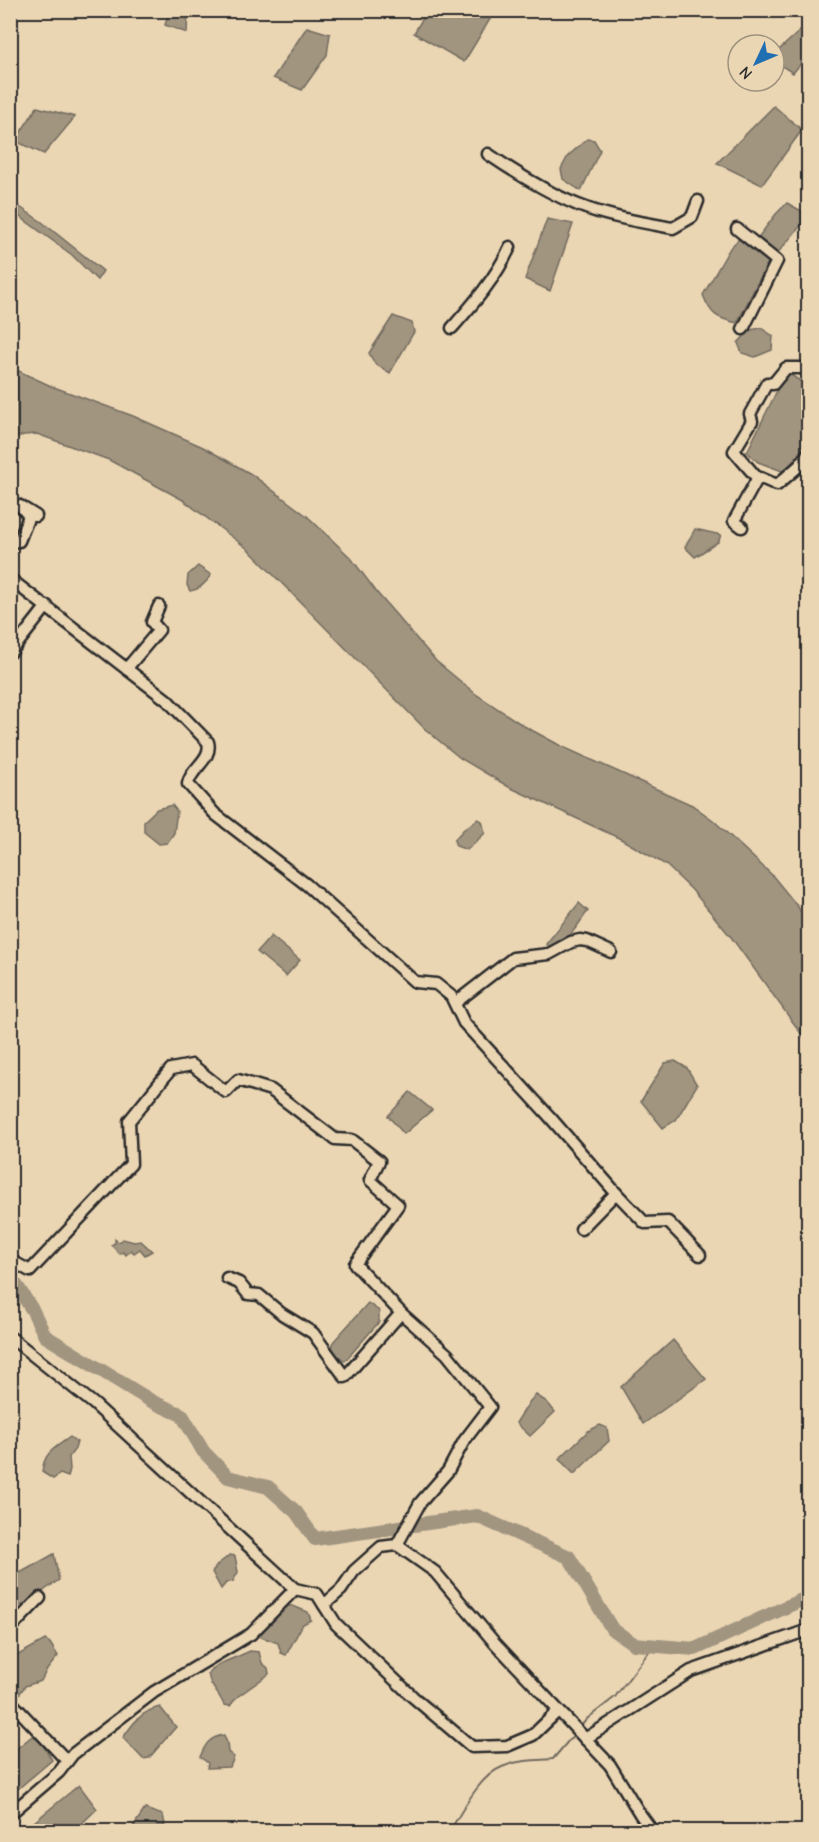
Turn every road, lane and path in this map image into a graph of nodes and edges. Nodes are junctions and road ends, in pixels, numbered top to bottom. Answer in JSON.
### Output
{"nodes":[{"id":1,"x":488,"y":154,"type":"dead end"},
{"id":2,"x":698,"y":201,"type":"dead end"},
{"id":3,"x":738,"y":229,"type":"dead end"},
{"id":4,"x":510,"y":247,"type":"dead end"},
{"id":5,"x":452,"y":328,"type":"dead end"},
{"id":6,"x":743,"y":330,"type":"dead end"},
{"id":7,"x":808,"y":372,"type":"edge"},
{"id":8,"x":808,"y":453,"type":"edge"},
{"id":9,"x":758,"y":479,"type":"junction"},
{"id":10,"x":29,"y":516,"type":"dead end"},
{"id":11,"x":742,"y":527,"type":"dead end"},
{"id":12,"x":10,"y":542,"type":"edge"},
{"id":13,"x":10,"y":579,"type":"edge"},
{"id":14,"x":47,"y":606,"type":"junction"},
{"id":15,"x":159,"y":606,"type":"dead end"},
{"id":16,"x":10,"y":652,"type":"edge"},
{"id":17,"x":127,"y":668,"type":"junction"},
{"id":18,"x":611,"y":952,"type":"dead end"},
{"id":19,"x":455,"y":1003,"type":"junction"},
{"id":20,"x":615,"y":1193,"type":"junction"},
{"id":21,"x":581,"y":1229,"type":"dead end"},
{"id":22,"x":700,"y":1255,"type":"dead end"},
{"id":23,"x":10,"y":1260,"type":"edge"},
{"id":24,"x":227,"y":1278,"type":"dead end"},
{"id":25,"x":401,"y":1313,"type":"junction"},
{"id":26,"x":10,"y":1337,"type":"edge"},
{"id":27,"x":397,"y":1545,"type":"junction"},
{"id":28,"x":295,"y":1588,"type":"junction"},
{"id":29,"x":40,"y":1598,"type":"dead end"},
{"id":30,"x":324,"y":1605,"type":"junction"},
{"id":31,"x":10,"y":1629,"type":"edge"},
{"id":32,"x":808,"y":1630,"type":"edge"},
{"id":33,"x":10,"y":1701,"type":"edge"},
{"id":34,"x":558,"y":1711,"type":"junction"},
{"id":35,"x":585,"y":1739,"type":"junction"},
{"id":36,"x":67,"y":1761,"type":"junction"},
{"id":37,"x":10,"y":1814,"type":"edge"},
{"id":38,"x":653,"y":1832,"type":"edge"}],
"edges":[{"from":1,"to":2,"type":"street"},
{"from":3,"to":6,"type":"street"},
{"from":4,"to":5,"type":"street"},
{"from":7,"to":9,"type":"street"},
{"from":8,"to":9,"type":"street"},
{"from":9,"to":11,"type":"street"},
{"from":10,"to":12,"type":"street"},
{"from":13,"to":14,"type":"street"},
{"from":14,"to":16,"type":"street"},
{"from":14,"to":17,"type":"street"},
{"from":15,"to":17,"type":"street"},
{"from":17,"to":19,"type":"street"},
{"from":18,"to":19,"type":"street"},
{"from":19,"to":20,"type":"street"},
{"from":20,"to":21,"type":"street"},
{"from":20,"to":22,"type":"street"},
{"from":23,"to":25,"type":"street"},
{"from":24,"to":25,"type":"street"},
{"from":25,"to":27,"type":"street"},
{"from":26,"to":28,"type":"street"},
{"from":27,"to":30,"type":"street"},
{"from":27,"to":34,"type":"street"},
{"from":28,"to":30,"type":"street"},
{"from":28,"to":36,"type":"street"},
{"from":29,"to":31,"type":"street"},
{"from":30,"to":34,"type":"street"},
{"from":32,"to":35,"type":"street"},
{"from":33,"to":36,"type":"street"},
{"from":34,"to":35,"type":"street"},
{"from":35,"to":38,"type":"street"},
{"from":36,"to":37,"type":"street"}]}
